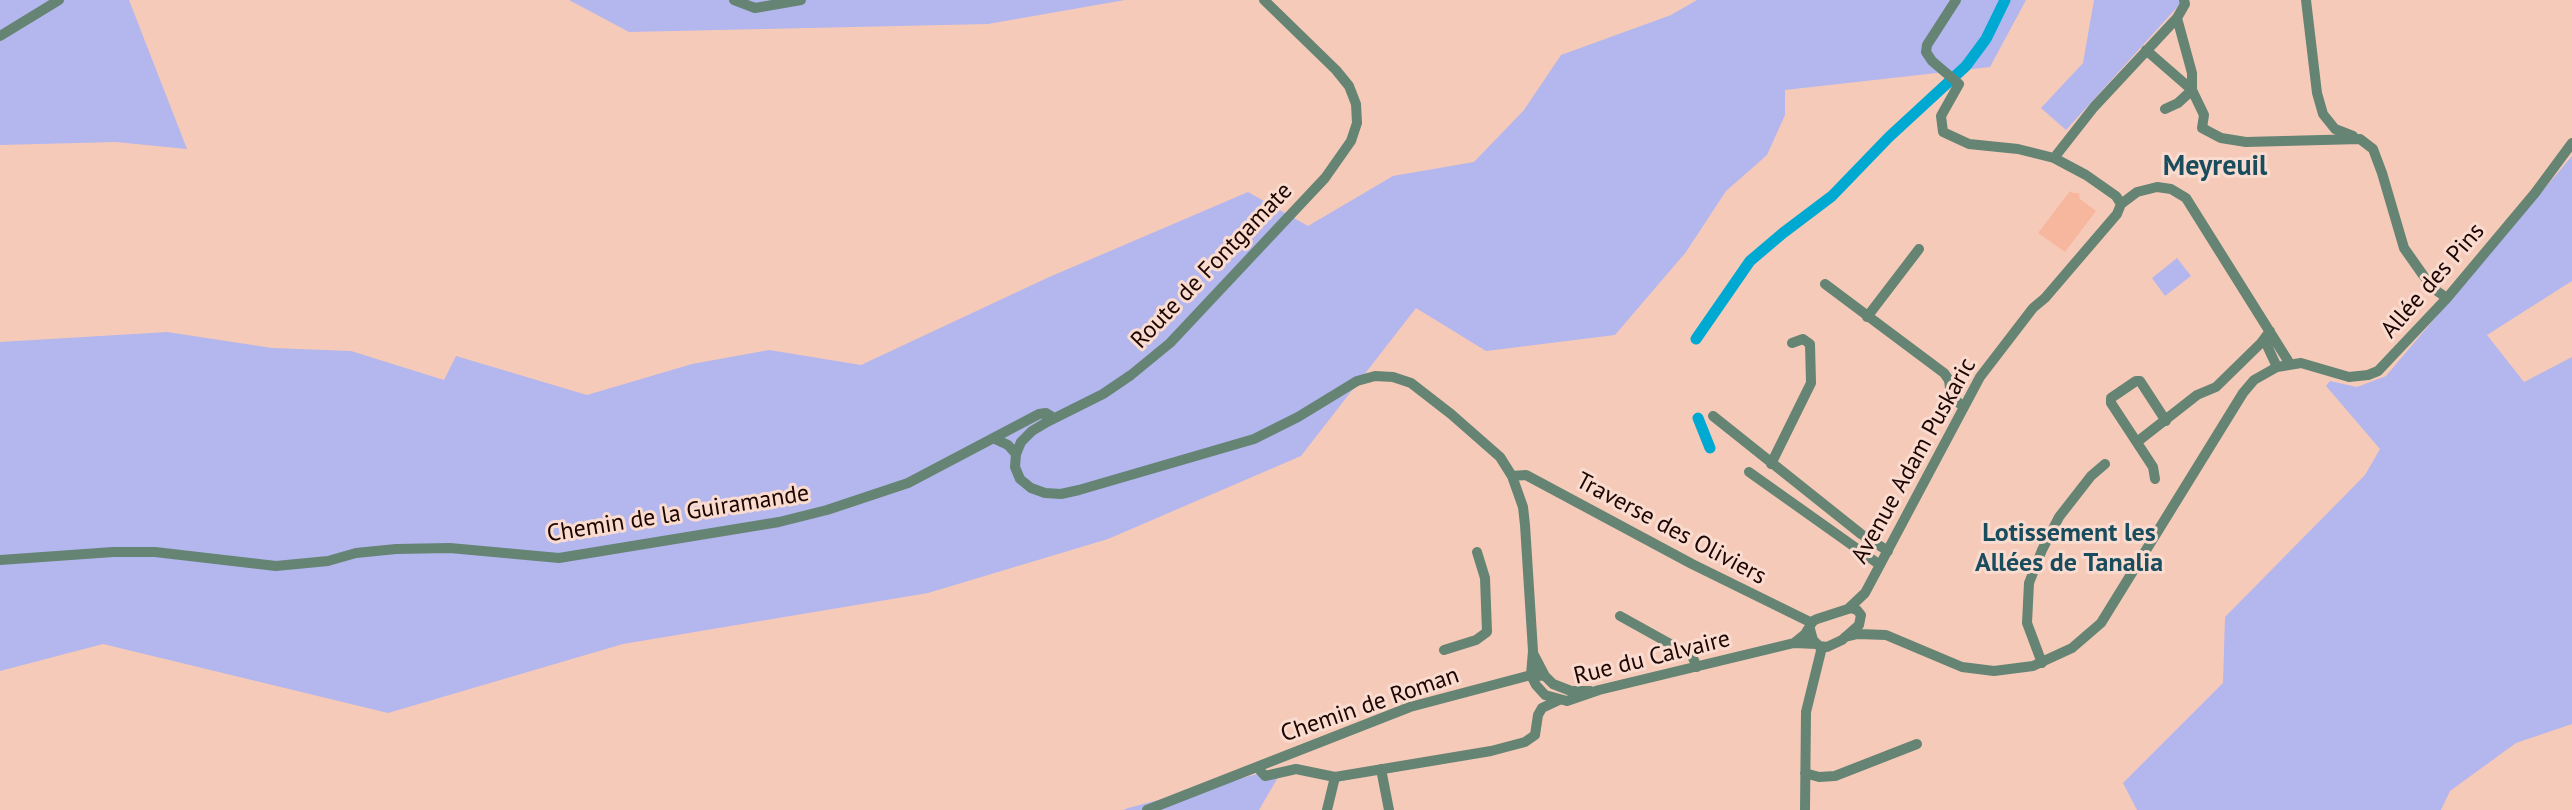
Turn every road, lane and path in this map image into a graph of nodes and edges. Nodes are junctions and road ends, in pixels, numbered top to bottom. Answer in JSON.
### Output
{"nodes":[{"id":1,"x":59,"y":0,"type":"edge"},
{"id":2,"x":734,"y":0,"type":"edge"},
{"id":3,"x":801,"y":0,"type":"edge"},
{"id":4,"x":1264,"y":0,"type":"edge"},
{"id":5,"x":1956,"y":0,"type":"edge"},
{"id":6,"x":2184,"y":0,"type":"edge"},
{"id":7,"x":2306,"y":0,"type":"edge"},
{"id":8,"x":2177,"y":18,"type":"junction"},
{"id":9,"x":0,"y":36,"type":"edge"},
{"id":10,"x":2146,"y":50,"type":"junction"},
{"id":11,"x":2192,"y":90,"type":"junction"},
{"id":12,"x":2165,"y":109,"type":"dead end"},
{"id":13,"x":2360,"y":139,"type":"junction"},
{"id":14,"x":2572,"y":143,"type":"edge"},
{"id":15,"x":2054,"y":158,"type":"junction"},
{"id":16,"x":2121,"y":204,"type":"junction"},
{"id":17,"x":1919,"y":249,"type":"dead end"},
{"id":18,"x":1825,"y":284,"type":"dead end"},
{"id":19,"x":2447,"y":298,"type":"junction"},
{"id":20,"x":1867,"y":317,"type":"junction"},
{"id":21,"x":2267,"y":335,"type":"junction"},
{"id":22,"x":1792,"y":343,"type":"dead end"},
{"id":23,"x":2290,"y":364,"type":"junction"},
{"id":24,"x":2277,"y":367,"type":"junction"},
{"id":25,"x":1963,"y":406,"type":"junction"},
{"id":26,"x":1713,"y":416,"type":"dead end"},
{"id":27,"x":1054,"y":418,"type":"junction"},
{"id":28,"x":2166,"y":421,"type":"junction"},
{"id":29,"x":993,"y":438,"type":"junction"},
{"id":30,"x":2137,"y":442,"type":"junction"},
{"id":31,"x":1016,"y":454,"type":"junction"},
{"id":32,"x":1771,"y":464,"type":"junction"},
{"id":33,"x":2105,"y":464,"type":"dead end"},
{"id":34,"x":1749,"y":472,"type":"dead end"},
{"id":35,"x":1512,"y":476,"type":"junction"},
{"id":36,"x":2155,"y":479,"type":"dead end"},
{"id":37,"x":1888,"y":551,"type":"junction"},
{"id":38,"x":1477,"y":552,"type":"dead end"},
{"id":39,"x":0,"y":560,"type":"edge"},
{"id":40,"x":1880,"y":565,"type":"junction"},
{"id":41,"x":1865,"y":593,"type":"junction"},
{"id":42,"x":1848,"y":609,"type":"junction"},
{"id":43,"x":1620,"y":616,"type":"dead end"},
{"id":44,"x":1862,"y":617,"type":"junction"},
{"id":45,"x":1811,"y":626,"type":"junction"},
{"id":46,"x":1873,"y":633,"type":"junction"},
{"id":47,"x":1845,"y":637,"type":"junction"},
{"id":48,"x":1794,"y":643,"type":"junction"},
{"id":49,"x":1820,"y":646,"type":"junction"},
{"id":50,"x":1444,"y":650,"type":"dead end"},
{"id":51,"x":1533,"y":651,"type":"junction"},
{"id":52,"x":2042,"y":663,"type":"junction"},
{"id":53,"x":1697,"y":667,"type":"junction"},
{"id":54,"x":1531,"y":675,"type":"junction"},
{"id":55,"x":1545,"y":676,"type":"junction"},
{"id":56,"x":1599,"y":690,"type":"junction"},
{"id":57,"x":1559,"y":700,"type":"junction"},
{"id":58,"x":1917,"y":744,"type":"dead end"},
{"id":59,"x":1258,"y":769,"type":"junction"},
{"id":60,"x":1381,"y":769,"type":"junction"},
{"id":61,"x":1805,"y":773,"type":"junction"},
{"id":62,"x":1335,"y":777,"type":"junction"},
{"id":63,"x":1147,"y":810,"type":"edge"},
{"id":64,"x":1327,"y":810,"type":"edge"},
{"id":65,"x":1389,"y":810,"type":"edge"},
{"id":66,"x":1805,"y":810,"type":"edge"}],
"edges":[{"from":1,"to":9,"type":"street"},
{"from":2,"to":3,"type":"street"},
{"from":4,"to":27,"type":"street","name":"Route de Fontgamate"},
{"from":5,"to":15,"type":"street"},
{"from":6,"to":8,"type":"street"},
{"from":7,"to":13,"type":"street"},
{"from":8,"to":10,"type":"street"},
{"from":8,"to":11,"type":"street"},
{"from":10,"to":11,"type":"street"},
{"from":10,"to":15,"type":"street"},
{"from":11,"to":12,"type":"street"},
{"from":11,"to":13,"type":"street"},
{"from":13,"to":19,"type":"street"},
{"from":14,"to":19,"type":"street","name":"Allée des Pins"},
{"from":15,"to":16,"type":"street"},
{"from":16,"to":21,"type":"street"},
{"from":16,"to":25,"type":"street","name":"Avenue Adam Puskaric"},
{"from":17,"to":20,"type":"street"},
{"from":18,"to":20,"type":"street"},
{"from":19,"to":23,"type":"street","name":"Allée des Pins"},
{"from":20,"to":25,"type":"street"},
{"from":21,"to":23,"type":"street"},
{"from":21,"to":24,"type":"street"},
{"from":21,"to":28,"type":"street"},
{"from":22,"to":32,"type":"street"},
{"from":23,"to":24,"type":"street"},
{"from":24,"to":52,"type":"street"},
{"from":25,"to":37,"type":"street","name":"Avenue Adam Puskaric"},
{"from":26,"to":32,"type":"street"},
{"from":27,"to":29,"type":"street","name":"Chemin de la Guiramande"},
{"from":27,"to":31,"type":"street","name":"Route de Fontgamate"},
{"from":28,"to":30,"type":"street"},
{"from":28,"to":30,"type":"street"},
{"from":29,"to":31,"type":"street"},
{"from":29,"to":39,"type":"street","name":"Chemin de la Guiramande"},
{"from":30,"to":36,"type":"street"},
{"from":31,"to":35,"type":"street"},
{"from":32,"to":37,"type":"street"},
{"from":33,"to":52,"type":"street"},
{"from":34,"to":40,"type":"street"},
{"from":35,"to":45,"type":"street","name":"Traverse des Oliviers"},
{"from":35,"to":51,"type":"street"},
{"from":37,"to":40,"type":"street","name":"Avenue Adam Puskaric"},
{"from":38,"to":50,"type":"street"},
{"from":40,"to":41,"type":"street","name":"Avenue Adam Puskaric"},
{"from":41,"to":42,"type":"street","name":"Avenue Adam Puskaric"},
{"from":41,"to":44,"type":"street","name":"Avenue Adam Puskaric"},
{"from":42,"to":44,"type":"street"},
{"from":42,"to":45,"type":"street","name":"Rue du Calvaire"},
{"from":43,"to":53,"type":"street"},
{"from":44,"to":46,"type":"street"},
{"from":44,"to":47,"type":"street"},
{"from":45,"to":48,"type":"street","name":"Rue du Calvaire"},
{"from":45,"to":49,"type":"street"},
{"from":46,"to":47,"type":"street"},
{"from":46,"to":52,"type":"street"},
{"from":47,"to":49,"type":"street"},
{"from":48,"to":49,"type":"street","name":"Rue du Calvaire"},
{"from":48,"to":53,"type":"street","name":"Rue du Calvaire"},
{"from":49,"to":61,"type":"street"},
{"from":51,"to":54,"type":"street"},
{"from":51,"to":55,"type":"street"},
{"from":53,"to":56,"type":"street","name":"Rue du Calvaire"},
{"from":54,"to":55,"type":"street","name":"Chemin de Roman"},
{"from":54,"to":57,"type":"street","name":"Rue du Calvaire"},
{"from":54,"to":59,"type":"street","name":"Chemin de Roman"},
{"from":55,"to":56,"type":"street","name":"Chemin de Roman"},
{"from":56,"to":57,"type":"street","name":"Rue du Calvaire"},
{"from":57,"to":60,"type":"street"},
{"from":58,"to":61,"type":"street"},
{"from":59,"to":62,"type":"street"},
{"from":59,"to":63,"type":"street","name":"Chemin de Roman"},
{"from":60,"to":62,"type":"street"},
{"from":60,"to":65,"type":"street"},
{"from":61,"to":66,"type":"street"},
{"from":62,"to":64,"type":"street"}]}
